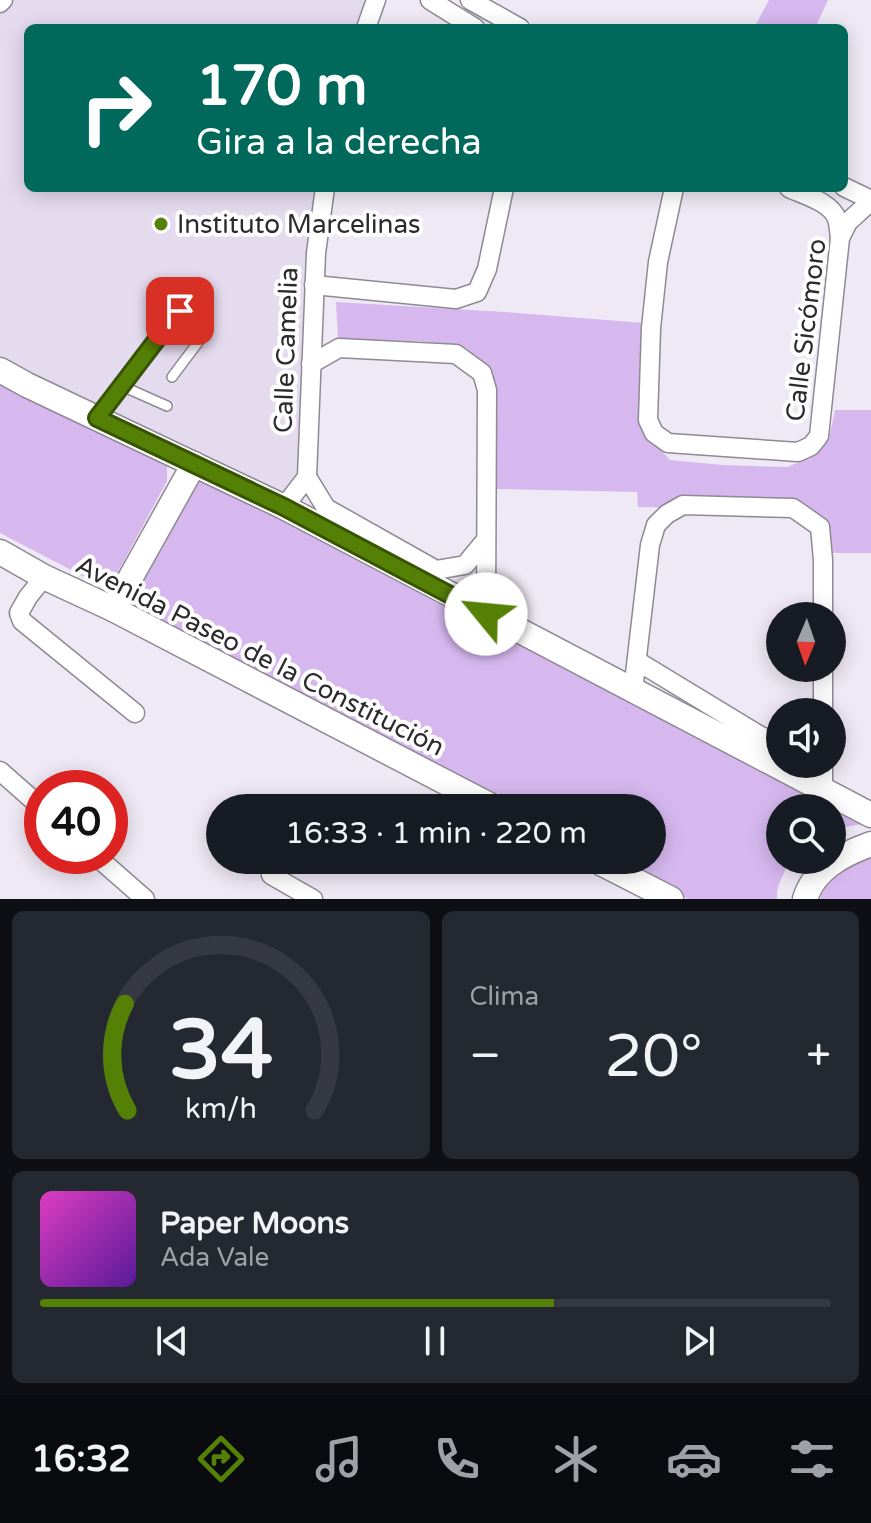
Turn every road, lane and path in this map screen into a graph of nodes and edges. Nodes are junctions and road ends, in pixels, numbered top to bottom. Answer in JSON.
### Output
{"nodes":[{"id":1,"x":376,"y":0,"type":"edge"},
{"id":2,"x":430,"y":0,"type":"edge"},
{"id":3,"x":470,"y":0,"type":"edge"},
{"id":4,"x":498,"y":7,"type":"edge"},
{"id":5,"x":367,"y":24,"type":"edge"},
{"id":6,"x":469,"y":24,"type":"edge"},
{"id":7,"x":516,"y":24,"type":"edge"},
{"id":8,"x":848,"y":189,"type":"edge"},
{"id":9,"x":324,"y":192,"type":"edge"},
{"id":10,"x":503,"y":192,"type":"edge"},
{"id":11,"x":673,"y":192,"type":"edge"},
{"id":12,"x":797,"y":192,"type":"edge"},
{"id":13,"x":871,"y":201,"type":"edge"},
{"id":14,"x":840,"y":238,"type":"junction"},
{"id":15,"x":314,"y":285,"type":"junction"},
{"id":16,"x":311,"y":364,"type":"junction"},
{"id":17,"x":0,"y":372,"type":"edge"},
{"id":18,"x":172,"y":377,"type":"dead end"},
{"id":19,"x":122,"y":386,"type":"junction"},
{"id":20,"x":167,"y":406,"type":"dead end"},
{"id":21,"x":97,"y":418,"type":"junction"},
{"id":22,"x":194,"y":464,"type":"junction"},
{"id":23,"x":307,"y":477,"type":"junction"},
{"id":24,"x":284,"y":507,"type":"junction"},
{"id":25,"x":485,"y":541,"type":"junction"},
{"id":26,"x":0,"y":552,"type":"edge"},
{"id":27,"x":44,"y":577,"type":"junction"},
{"id":28,"x":823,"y":602,"type":"edge"},
{"id":29,"x":113,"y":609,"type":"junction"},
{"id":30,"x":486,"y":614,"type":"junction"},
{"id":31,"x":637,"y":661,"type":"junction"},
{"id":32,"x":633,"y":691,"type":"junction"},
{"id":33,"x":135,"y":713,"type":"dead end"},
{"id":34,"x":766,"y":738,"type":"edge"},
{"id":35,"x":0,"y":771,"type":"edge"},
{"id":36,"x":823,"y":778,"type":"edge"},
{"id":37,"x":823,"y":791,"type":"junction"},
{"id":38,"x":24,"y":792,"type":"edge"},
{"id":39,"x":468,"y":794,"type":"edge"},
{"id":40,"x":871,"y":815,"type":"edge"},
{"id":41,"x":871,"y":844,"type":"edge"},
{"id":42,"x":117,"y":874,"type":"edge"},
{"id":43,"x":622,"y":874,"type":"edge"},
{"id":44,"x":271,"y":875,"type":"dead end"},
{"id":45,"x":145,"y":899,"type":"edge"},
{"id":46,"x":313,"y":899,"type":"edge"},
{"id":47,"x":671,"y":899,"type":"edge"},
{"id":48,"x":805,"y":899,"type":"edge"}],
"edges":[{"from":1,"to":5,"type":"street"},
{"from":2,"to":6,"type":"street"},
{"from":3,"to":4,"type":"street"},
{"from":4,"to":7,"type":"street"},
{"from":8,"to":13,"type":"street"},
{"from":9,"to":15,"type":"street","name":"Calle Camelia"},
{"from":10,"to":15,"type":"street"},
{"from":11,"to":14,"type":"street","name":"Calle Sicómoro"},
{"from":12,"to":14,"type":"street"},
{"from":13,"to":14,"type":"street","name":"Calle Sicómoro"},
{"from":15,"to":16,"type":"street","name":"Calle Camelia"},
{"from":16,"to":23,"type":"street","name":"Calle Camelia"},
{"from":16,"to":25,"type":"street"},
{"from":17,"to":21,"type":"street"},
{"from":18,"to":19,"type":"lane"},
{"from":19,"to":20,"type":"lane"},
{"from":19,"to":21,"type":"lane"},
{"from":21,"to":22,"type":"street"},
{"from":22,"to":24,"type":"street"},
{"from":22,"to":29,"type":"street"},
{"from":23,"to":24,"type":"street"},
{"from":23,"to":25,"type":"street"},
{"from":24,"to":30,"type":"street"},
{"from":25,"to":30,"type":"street"},
{"from":26,"to":27,"type":"street","name":"Avenida Paseo de la Constitución"},
{"from":27,"to":29,"type":"street","name":"Avenida Paseo de la Constitución"},
{"from":27,"to":33,"type":"street"},
{"from":28,"to":31,"type":"street"},
{"from":29,"to":39,"type":"street","name":"Avenida Paseo de la Constitución"},
{"from":30,"to":32,"type":"street"},
{"from":31,"to":32,"type":"street"},
{"from":31,"to":34,"type":"street"},
{"from":32,"to":37,"type":"street"},
{"from":35,"to":38,"type":"street"},
{"from":36,"to":37,"type":"street"},
{"from":37,"to":40,"type":"street"},
{"from":41,"to":48,"type":"street"},
{"from":42,"to":45,"type":"street"},
{"from":43,"to":47,"type":"street"},
{"from":44,"to":46,"type":"street"}]}
